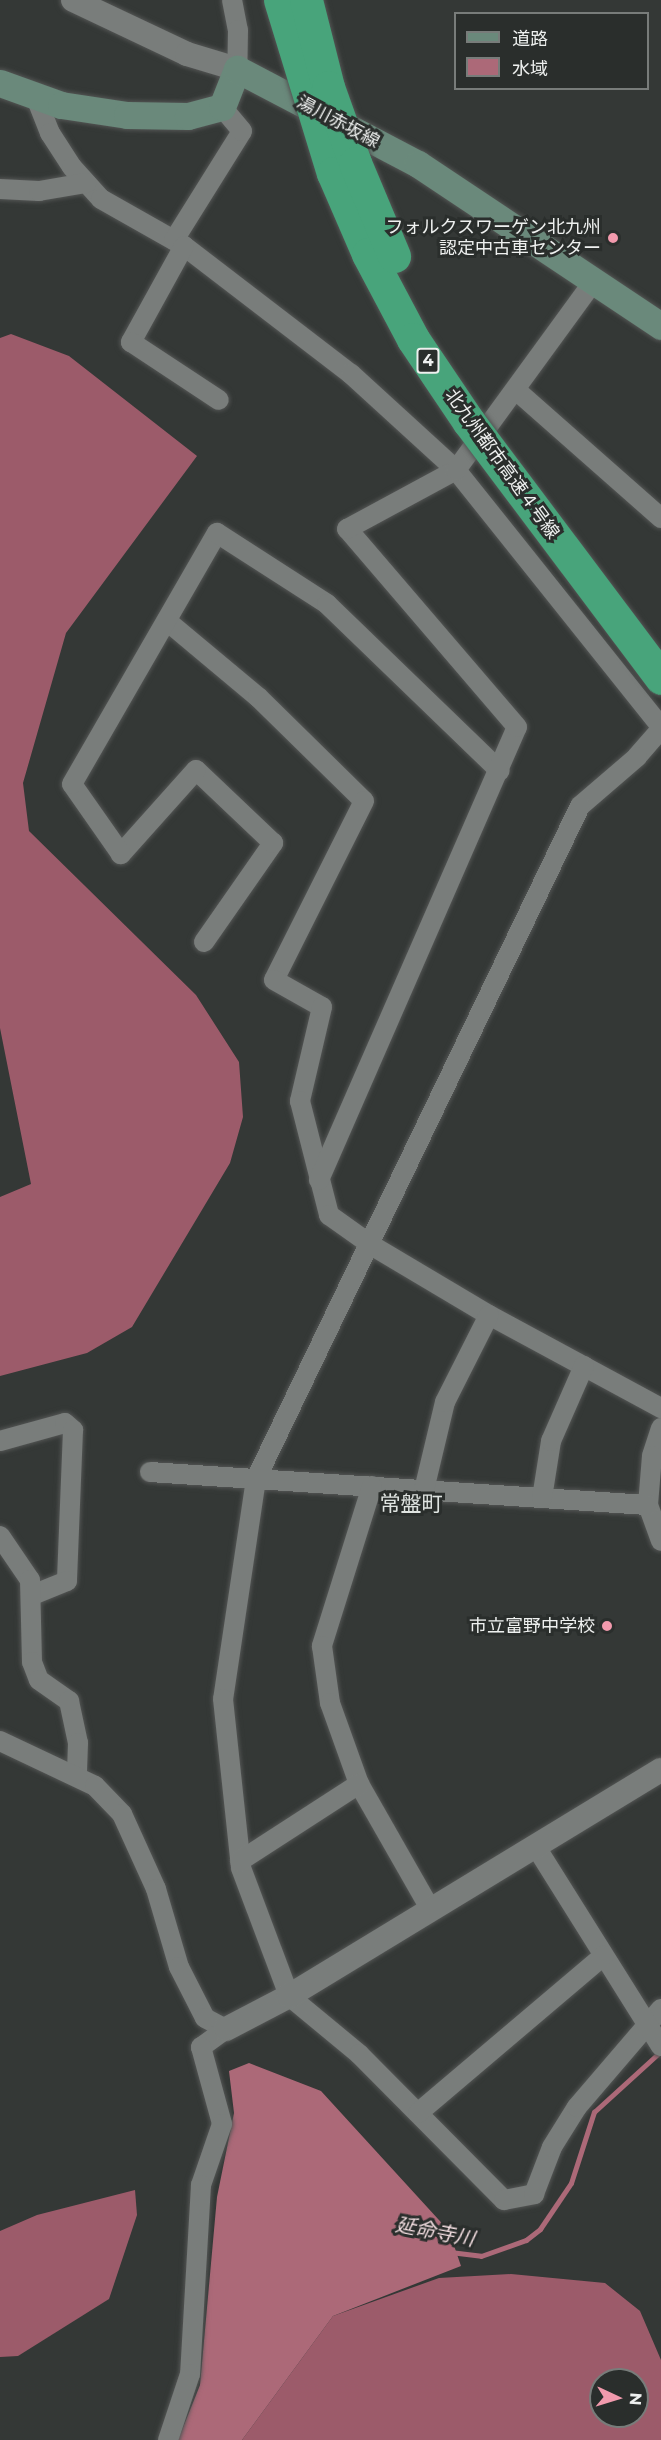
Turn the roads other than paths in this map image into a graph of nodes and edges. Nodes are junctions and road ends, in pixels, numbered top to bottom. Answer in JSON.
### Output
{"nodes":[{"id":1,"x":73,"y":0,"type":"edge"},
{"id":2,"x":112,"y":0,"type":"edge"},
{"id":3,"x":232,"y":0,"type":"edge"},
{"id":4,"x":280,"y":0,"type":"edge"},
{"id":5,"x":306,"y":0,"type":"edge"},
{"id":6,"x":237,"y":69,"type":"junction"},
{"id":7,"x":0,"y":83,"type":"edge"},
{"id":8,"x":35,"y":95,"type":"junction"},
{"id":9,"x":222,"y":107,"type":"junction"},
{"id":10,"x":86,"y":183,"type":"junction"},
{"id":11,"x":0,"y":189,"type":"edge"},
{"id":12,"x":179,"y":243,"type":"junction"},
{"id":13,"x":594,"y":280,"type":"junction"},
{"id":14,"x":661,"y":326,"type":"edge"},
{"id":15,"x":517,"y":391,"type":"junction"},
{"id":16,"x":219,"y":400,"type":"dead end"},
{"id":17,"x":456,"y":470,"type":"junction"},
{"id":18,"x":661,"y":518,"type":"edge"},
{"id":19,"x":167,"y":621,"type":"junction"},
{"id":20,"x":661,"y":640,"type":"edge"},
{"id":21,"x":661,"y":678,"type":"edge"},
{"id":22,"x":661,"y":728,"type":"edge"},
{"id":23,"x":500,"y":771,"type":"junction"},
{"id":24,"x":204,"y":942,"type":"dead end"},
{"id":25,"x":319,"y":1180,"type":"junction"},
{"id":26,"x":371,"y":1245,"type":"junction"},
{"id":27,"x":489,"y":1315,"type":"junction"},
{"id":28,"x":584,"y":1366,"type":"junction"},
{"id":29,"x":661,"y":1408,"type":"edge"},
{"id":30,"x":661,"y":1428,"type":"edge"},
{"id":31,"x":0,"y":1441,"type":"edge"},
{"id":32,"x":150,"y":1472,"type":"dead end"},
{"id":33,"x":256,"y":1479,"type":"junction"},
{"id":34,"x":372,"y":1486,"type":"junction"},
{"id":35,"x":424,"y":1490,"type":"junction"},
{"id":36,"x":542,"y":1498,"type":"junction"},
{"id":37,"x":648,"y":1505,"type":"junction"},
{"id":38,"x":0,"y":1536,"type":"edge"},
{"id":39,"x":661,"y":1541,"type":"edge"},
{"id":40,"x":33,"y":1595,"type":"junction"},
{"id":41,"x":0,"y":1741,"type":"edge"},
{"id":42,"x":661,"y":1770,"type":"edge"},
{"id":43,"x":77,"y":1776,"type":"junction"},
{"id":44,"x":359,"y":1784,"type":"junction"},
{"id":45,"x":536,"y":1847,"type":"junction"},
{"id":46,"x":240,"y":1861,"type":"junction"},
{"id":47,"x":430,"y":1910,"type":"junction"},
{"id":48,"x":603,"y":1956,"type":"junction"},
{"id":49,"x":289,"y":1996,"type":"junction"},
{"id":50,"x":661,"y":2010,"type":"edge"},
{"id":51,"x":645,"y":2024,"type":"junction"},
{"id":52,"x":226,"y":2029,"type":"junction"},
{"id":53,"x":661,"y":2046,"type":"edge"},
{"id":54,"x":418,"y":2113,"type":"junction"},
{"id":55,"x":168,"y":2440,"type":"edge"}],
"edges":[{"from":1,"to":6,"type":"street"},
{"from":2,"to":6,"type":"street"},
{"from":3,"to":6,"type":"street"},
{"from":4,"to":21,"type":"highway","name":"北九州都市高速４号線","number":"4","bridge":true},
{"from":5,"to":20,"type":"highway","name":"北九州都市高速４号線","number":"4","bridge":true},
{"from":6,"to":9,"type":"main road"},
{"from":6,"to":13,"type":"main road","name":"湯川赤坂線"},
{"from":7,"to":8,"type":"main road"},
{"from":8,"to":9,"type":"main road"},
{"from":8,"to":10,"type":"street"},
{"from":9,"to":12,"type":"street"},
{"from":10,"to":11,"type":"street"},
{"from":10,"to":12,"type":"street"},
{"from":12,"to":16,"type":"street"},
{"from":12,"to":17,"type":"street"},
{"from":13,"to":14,"type":"main road","name":"湯川赤坂線"},
{"from":13,"to":15,"type":"street"},
{"from":15,"to":17,"type":"street"},
{"from":15,"to":18,"type":"street"},
{"from":17,"to":22,"type":"street"},
{"from":17,"to":23,"type":"street"},
{"from":19,"to":23,"type":"street"},
{"from":19,"to":24,"type":"street"},
{"from":19,"to":25,"type":"street"},
{"from":22,"to":26,"type":"street"},
{"from":23,"to":25,"type":"street"},
{"from":25,"to":26,"type":"street"},
{"from":26,"to":27,"type":"street"},
{"from":26,"to":33,"type":"street"},
{"from":27,"to":28,"type":"street"},
{"from":27,"to":35,"type":"street"},
{"from":28,"to":29,"type":"street"},
{"from":28,"to":36,"type":"street"},
{"from":30,"to":37,"type":"street"},
{"from":31,"to":40,"type":"street"},
{"from":32,"to":33,"type":"street"},
{"from":33,"to":34,"type":"street"},
{"from":33,"to":46,"type":"street"},
{"from":34,"to":35,"type":"street"},
{"from":34,"to":44,"type":"street"},
{"from":35,"to":36,"type":"street"},
{"from":36,"to":37,"type":"street"},
{"from":37,"to":39,"type":"street"},
{"from":38,"to":40,"type":"street"},
{"from":40,"to":43,"type":"street"},
{"from":41,"to":43,"type":"street"},
{"from":42,"to":45,"type":"street"},
{"from":43,"to":52,"type":"street"},
{"from":44,"to":46,"type":"street"},
{"from":44,"to":47,"type":"street"},
{"from":45,"to":47,"type":"street"},
{"from":45,"to":48,"type":"street"},
{"from":46,"to":49,"type":"street"},
{"from":47,"to":49,"type":"street"},
{"from":48,"to":51,"type":"street"},
{"from":48,"to":54,"type":"street"},
{"from":49,"to":52,"type":"street"},
{"from":49,"to":54,"type":"street"},
{"from":50,"to":51,"type":"street"},
{"from":51,"to":53,"type":"street"},
{"from":51,"to":54,"type":"street"},
{"from":52,"to":55,"type":"street"}]}
